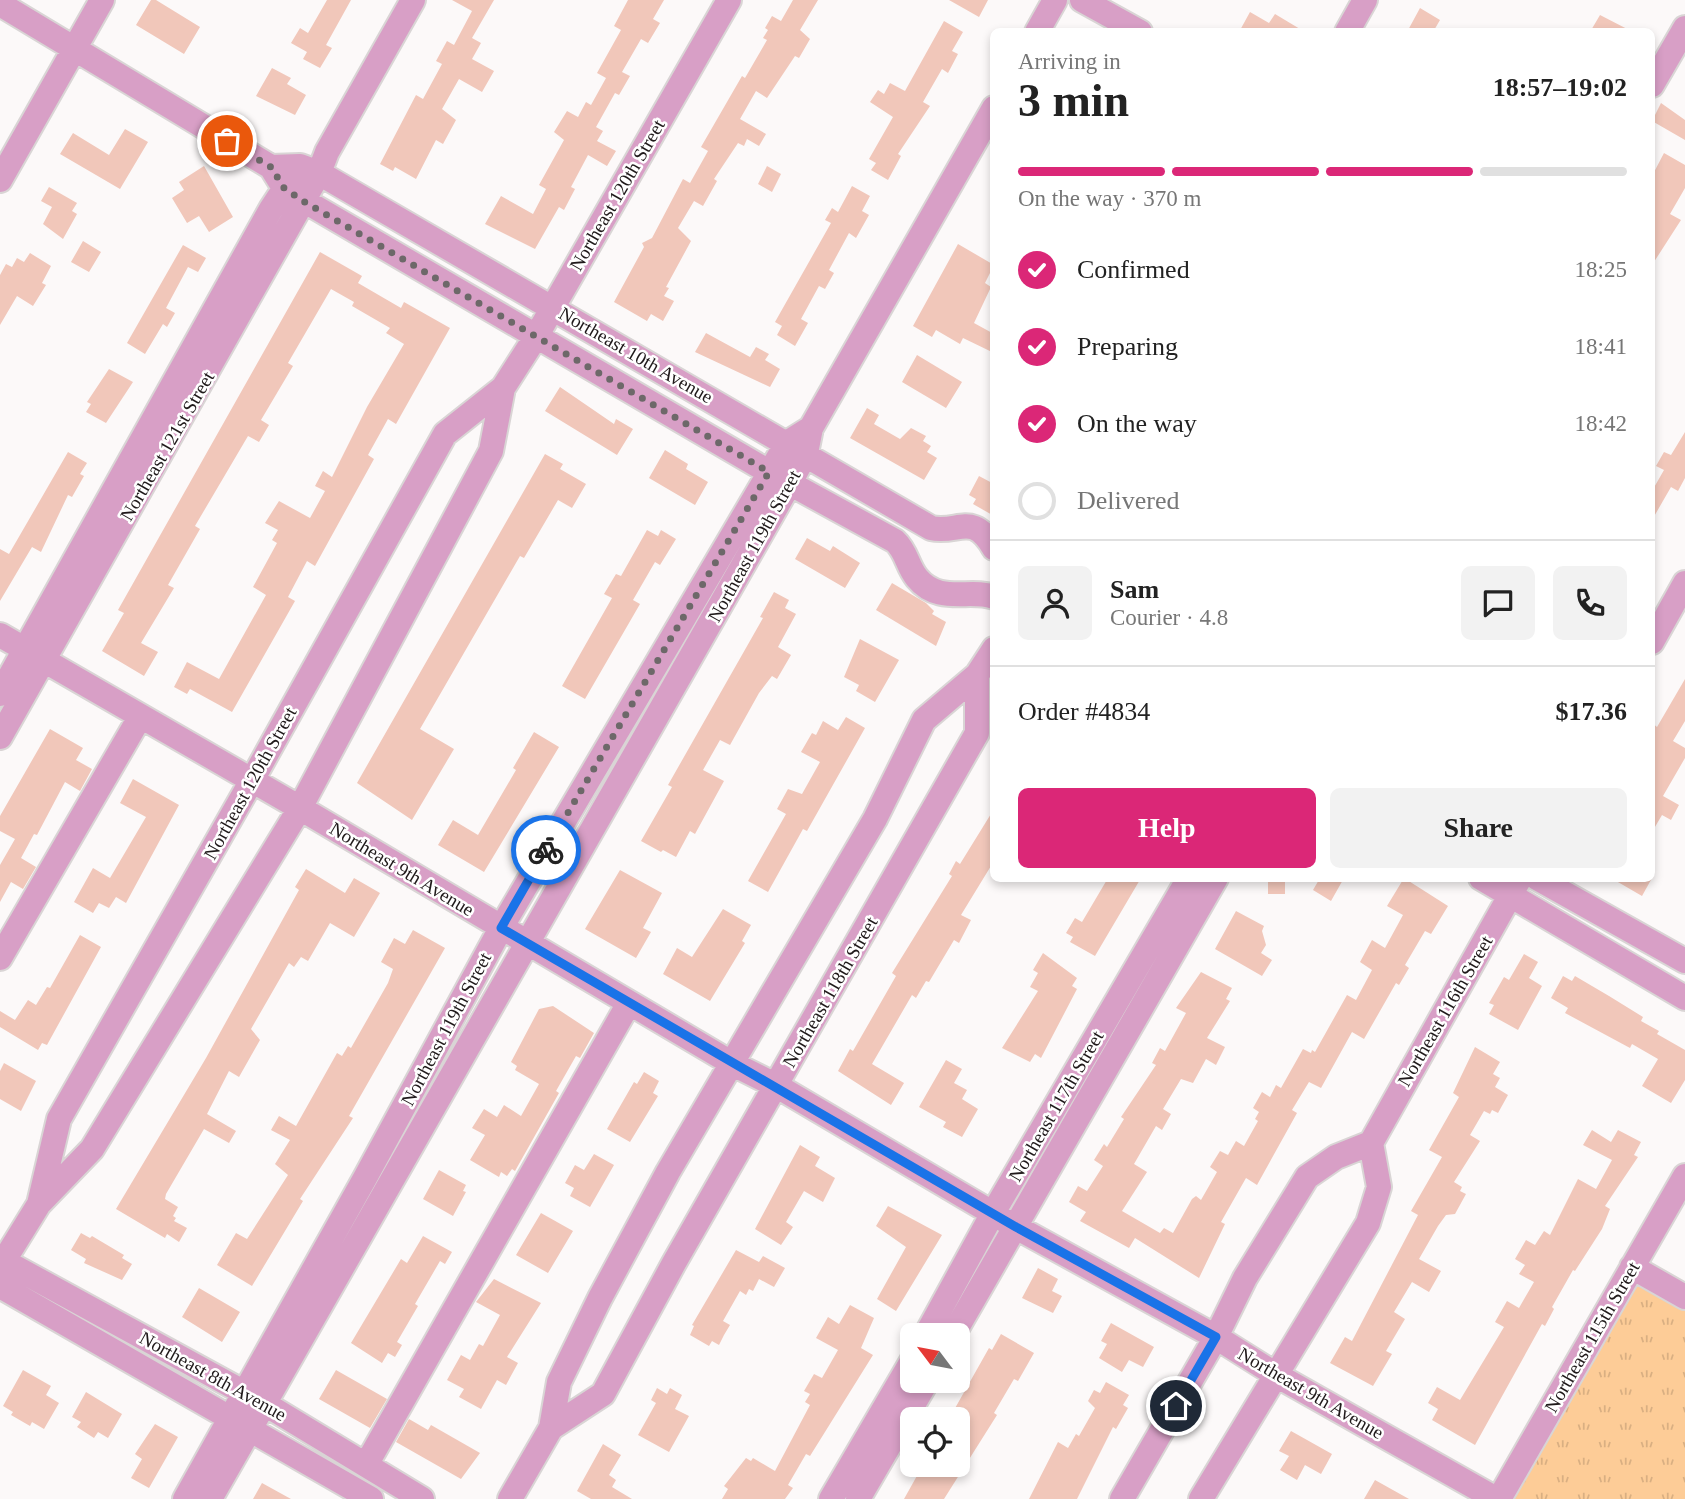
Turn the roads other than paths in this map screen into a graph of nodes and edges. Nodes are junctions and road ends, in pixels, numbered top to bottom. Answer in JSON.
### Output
{"nodes":[{"id":1,"x":102,"y":0,"type":"edge"},
{"id":2,"x":413,"y":0,"type":"edge"},
{"id":3,"x":729,"y":0,"type":"edge"},
{"id":4,"x":1055,"y":0,"type":"edge"},
{"id":5,"x":1082,"y":0,"type":"edge"},
{"id":6,"x":1365,"y":0,"type":"edge"},
{"id":7,"x":0,"y":4,"type":"edge"},
{"id":8,"x":1039,"y":28,"type":"edge"},
{"id":9,"x":1133,"y":28,"type":"edge"},
{"id":10,"x":1350,"y":28,"type":"edge"},
{"id":11,"x":1685,"y":28,"type":"edge"},
{"id":12,"x":75,"y":48,"type":"junction"},
{"id":13,"x":1655,"y":80,"type":"edge"},
{"id":14,"x":990,"y":115,"type":"edge"},
{"id":15,"x":315,"y":164,"type":"junction"},
{"id":16,"x":0,"y":180,"type":"edge"},
{"id":17,"x":286,"y":185,"type":"junction"},
{"id":18,"x":553,"y":307,"type":"junction"},
{"id":19,"x":537,"y":335,"type":"junction"},
{"id":20,"x":503,"y":388,"type":"junction"},
{"id":21,"x":796,"y":448,"type":"junction"},
{"id":22,"x":779,"y":477,"type":"junction"},
{"id":23,"x":990,"y":542,"type":"edge"},
{"id":24,"x":1685,"y":583,"type":"edge"},
{"id":25,"x":990,"y":597,"type":"edge"},
{"id":26,"x":0,"y":635,"type":"edge"},
{"id":27,"x":1655,"y":637,"type":"edge"},
{"id":28,"x":35,"y":655,"type":"junction"},
{"id":29,"x":990,"y":655,"type":"edge"},
{"id":30,"x":977,"y":675,"type":"junction"},
{"id":31,"x":0,"y":695,"type":"edge"},
{"id":32,"x":140,"y":717,"type":"junction"},
{"id":33,"x":0,"y":737,"type":"edge"},
{"id":34,"x":251,"y":782,"type":"junction"},
{"id":35,"x":300,"y":808,"type":"junction"},
{"id":36,"x":1187,"y":882,"type":"edge"},
{"id":37,"x":1214,"y":882,"type":"edge"},
{"id":38,"x":1496,"y":882,"type":"edge"},
{"id":39,"x":1543,"y":882,"type":"edge"},
{"id":40,"x":1515,"y":887,"type":"edge"},
{"id":41,"x":501,"y":928,"type":"junction"},
{"id":42,"x":528,"y":945,"type":"junction"},
{"id":43,"x":0,"y":958,"type":"edge"},
{"id":44,"x":1685,"y":961,"type":"edge"},
{"id":45,"x":1685,"y":998,"type":"edge"},
{"id":46,"x":629,"y":1003,"type":"junction"},
{"id":47,"x":733,"y":1064,"type":"junction"},
{"id":48,"x":777,"y":1086,"type":"junction"},
{"id":49,"x":1371,"y":1143,"type":"junction"},
{"id":50,"x":1685,"y":1176,"type":"edge"},
{"id":51,"x":39,"y":1204,"type":"junction"},
{"id":52,"x":993,"y":1213,"type":"junction"},
{"id":53,"x":1016,"y":1227,"type":"junction"},
{"id":54,"x":1,"y":1262,"type":"edge"},
{"id":55,"x":1632,"y":1267,"type":"junction"},
{"id":56,"x":0,"y":1286,"type":"edge"},
{"id":57,"x":1685,"y":1297,"type":"edge"},
{"id":58,"x":933,"y":1323,"type":"edge"},
{"id":59,"x":960,"y":1323,"type":"edge"},
{"id":60,"x":1216,"y":1337,"type":"junction"},
{"id":61,"x":1278,"y":1376,"type":"junction"},
{"id":62,"x":900,"y":1381,"type":"edge"},
{"id":63,"x":920,"y":1393,"type":"edge"},
{"id":64,"x":254,"y":1398,"type":"junction"},
{"id":65,"x":240,"y":1424,"type":"junction"},
{"id":66,"x":551,"y":1428,"type":"junction"},
{"id":67,"x":366,"y":1465,"type":"junction"},
{"id":68,"x":185,"y":1499,"type":"edge"},
{"id":69,"x":210,"y":1499,"type":"edge"},
{"id":70,"x":371,"y":1499,"type":"edge"},
{"id":71,"x":422,"y":1499,"type":"edge"},
{"id":72,"x":510,"y":1499,"type":"edge"},
{"id":73,"x":831,"y":1499,"type":"edge"},
{"id":74,"x":858,"y":1499,"type":"edge"},
{"id":75,"x":1122,"y":1499,"type":"edge"},
{"id":76,"x":1201,"y":1499,"type":"edge"},
{"id":77,"x":1498,"y":1499,"type":"edge"}],
"edges":[{"from":1,"to":12,"type":"street"},
{"from":2,"to":15,"type":"street","name":"Northeast 121st Street"},
{"from":3,"to":18,"type":"street","name":"Northeast 120th Street"},
{"from":4,"to":8,"type":"street"},
{"from":5,"to":9,"type":"street"},
{"from":6,"to":10,"type":"street"},
{"from":7,"to":12,"type":"street","name":"Northeast 10th Avenue"},
{"from":11,"to":13,"type":"street"},
{"from":12,"to":16,"type":"street"},
{"from":12,"to":17,"type":"street","name":"Northeast 10th Avenue"},
{"from":14,"to":21,"type":"street","name":"Northeast 119th Street"},
{"from":15,"to":17,"type":"street","name":"Northeast 121st Street"},
{"from":15,"to":17,"type":"street"},
{"from":15,"to":18,"type":"street","name":"Northeast 10th Avenue"},
{"from":17,"to":19,"type":"street","name":"Northeast 10th Avenue"},
{"from":17,"to":28,"type":"street","name":"Northeast 121st Street"},
{"from":18,"to":19,"type":"street","name":"Northeast 120th Street"},
{"from":18,"to":21,"type":"street","name":"Northeast 10th Avenue"},
{"from":19,"to":20,"type":"street","name":"Northeast 120th Street"},
{"from":19,"to":22,"type":"street","name":"Northeast 10th Avenue"},
{"from":20,"to":34,"type":"street","name":"Northeast 120th Street"},
{"from":20,"to":35,"type":"street","name":"Northeast 120th Street"},
{"from":21,"to":22,"type":"street","name":"Northeast 119th Street"},
{"from":21,"to":23,"type":"street","name":"Northeast 10th Avenue"},
{"from":22,"to":25,"type":"street","name":"Northeast 10th Avenue"},
{"from":22,"to":41,"type":"street","name":"Northeast 119th Street"},
{"from":22,"to":42,"type":"street","name":"Northeast 119th Street"},
{"from":24,"to":27,"type":"street"},
{"from":26,"to":28,"type":"street","name":"Northeast 9th Avenue"},
{"from":28,"to":31,"type":"street","name":"Northeast 121st Street"},
{"from":28,"to":32,"type":"street","name":"Northeast 9th Avenue"},
{"from":28,"to":33,"type":"street","name":"Northeast 121st Street"},
{"from":29,"to":30,"type":"street","name":"Northeast 118th Street"},
{"from":30,"to":47,"type":"street","name":"Northeast 118th Street"},
{"from":30,"to":48,"type":"street","name":"Northeast 118th Street"},
{"from":32,"to":34,"type":"street","name":"Northeast 9th Avenue"},
{"from":32,"to":43,"type":"street"},
{"from":34,"to":35,"type":"street","name":"Northeast 9th Avenue"},
{"from":34,"to":51,"type":"street","name":"Northeast 120th Street"},
{"from":35,"to":41,"type":"street","name":"Northeast 9th Avenue"},
{"from":35,"to":51,"type":"street","name":"Northeast 120th Street"},
{"from":36,"to":52,"type":"street","name":"Northeast 117th Street"},
{"from":37,"to":53,"type":"street","name":"Northeast 117th Street"},
{"from":38,"to":40,"type":"street"},
{"from":39,"to":44,"type":"street"},
{"from":40,"to":45,"type":"street"},
{"from":40,"to":49,"type":"street","name":"Northeast 116th Street"},
{"from":41,"to":42,"type":"street","name":"Northeast 9th Avenue"},
{"from":41,"to":64,"type":"street","name":"Northeast 119th Street"},
{"from":42,"to":46,"type":"street","name":"Northeast 9th Avenue"},
{"from":42,"to":64,"type":"street","name":"Northeast 119th Street"},
{"from":46,"to":47,"type":"street","name":"Northeast 9th Avenue"},
{"from":46,"to":67,"type":"street"},
{"from":47,"to":48,"type":"street","name":"Northeast 9th Avenue"},
{"from":47,"to":66,"type":"street","name":"Northeast 118th Street"},
{"from":48,"to":52,"type":"street","name":"Northeast 9th Avenue"},
{"from":48,"to":66,"type":"street","name":"Northeast 118th Street"},
{"from":49,"to":60,"type":"street"},
{"from":49,"to":61,"type":"street"},
{"from":50,"to":55,"type":"street","name":"Northeast 115th Street"},
{"from":51,"to":54,"type":"street","name":"Northeast 120th Street"},
{"from":52,"to":53,"type":"street","name":"Northeast 9th Avenue"},
{"from":52,"to":58,"type":"street","name":"Northeast 117th Street"},
{"from":53,"to":59,"type":"street","name":"Northeast 117th Street"},
{"from":53,"to":60,"type":"street","name":"Northeast 9th Avenue"},
{"from":54,"to":64,"type":"street","name":"Northeast 8th Avenue"},
{"from":55,"to":57,"type":"street"},
{"from":55,"to":77,"type":"street","name":"Northeast 115th Street"},
{"from":56,"to":65,"type":"street","name":"Northeast 8th Avenue"},
{"from":60,"to":61,"type":"street","name":"Northeast 9th Avenue"},
{"from":60,"to":75,"type":"street"},
{"from":61,"to":76,"type":"street"},
{"from":61,"to":77,"type":"street","name":"Northeast 9th Avenue"},
{"from":62,"to":73,"type":"street"},
{"from":63,"to":74,"type":"street"},
{"from":64,"to":65,"type":"street","name":"Northeast 119th Street"},
{"from":64,"to":67,"type":"street","name":"Northeast 8th Avenue"},
{"from":65,"to":68,"type":"street","name":"Northeast 119th Street"},
{"from":65,"to":69,"type":"street","name":"Northeast 119th Street"},
{"from":65,"to":70,"type":"street","name":"Northeast 8th Avenue"},
{"from":66,"to":72,"type":"street","name":"Northeast 118th Street"},
{"from":67,"to":71,"type":"street","name":"Northeast 8th Avenue"}]}
